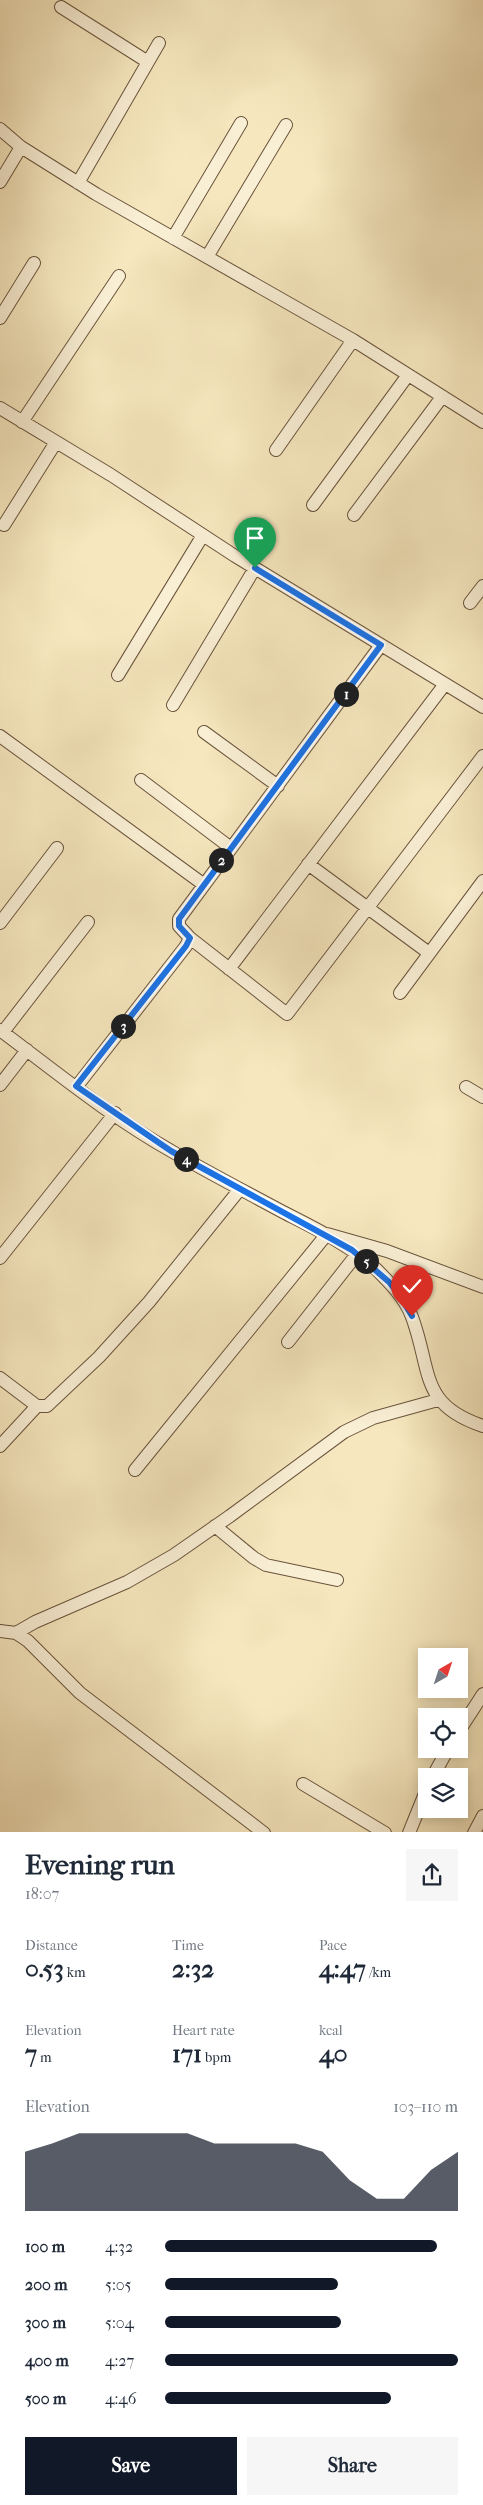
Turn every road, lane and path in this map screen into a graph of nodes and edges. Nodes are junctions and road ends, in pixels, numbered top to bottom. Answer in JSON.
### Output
{"nodes":[{"id":1,"x":61,"y":7,"type":"dead end"},
{"id":2,"x":159,"y":43,"type":"dead end"},
{"id":3,"x":148,"y":62,"type":"junction"},
{"id":4,"x":241,"y":123,"type":"dead end"},
{"id":5,"x":286,"y":125,"type":"dead end"},
{"id":6,"x":0,"y":129,"type":"edge"},
{"id":7,"x":21,"y":147,"type":"junction"},
{"id":8,"x":0,"y":182,"type":"edge"},
{"id":9,"x":78,"y":183,"type":"junction"},
{"id":10,"x":173,"y":238,"type":"junction"},
{"id":11,"x":207,"y":257,"type":"junction"},
{"id":12,"x":34,"y":263,"type":"dead end"},
{"id":13,"x":118,"y":276,"type":"dead end"},
{"id":14,"x":0,"y":318,"type":"edge"},
{"id":15,"x":353,"y":340,"type":"junction"},
{"id":16,"x":408,"y":375,"type":"junction"},
{"id":17,"x":442,"y":398,"type":"junction"},
{"id":18,"x":0,"y":408,"type":"edge"},
{"id":19,"x":22,"y":422,"type":"junction"},
{"id":20,"x":483,"y":422,"type":"edge"},
{"id":21,"x":56,"y":442,"type":"junction"},
{"id":22,"x":276,"y":450,"type":"dead end"},
{"id":23,"x":313,"y":505,"type":"dead end"},
{"id":24,"x":354,"y":515,"type":"dead end"},
{"id":25,"x":4,"y":525,"type":"dead end"},
{"id":26,"x":203,"y":535,"type":"junction"},
{"id":27,"x":255,"y":568,"type":"junction"},
{"id":28,"x":483,"y":586,"type":"edge"},
{"id":29,"x":470,"y":603,"type":"dead end"},
{"id":30,"x":381,"y":645,"type":"junction"},
{"id":31,"x":118,"y":674,"type":"dead end"},
{"id":32,"x":444,"y":684,"type":"junction"},
{"id":33,"x":173,"y":705,"type":"dead end"},
{"id":34,"x":483,"y":707,"type":"edge"},
{"id":35,"x":204,"y":732,"type":"dead end"},
{"id":36,"x":0,"y":736,"type":"edge"},
{"id":37,"x":483,"y":756,"type":"edge"},
{"id":38,"x":142,"y":780,"type":"dead end"},
{"id":39,"x":278,"y":786,"type":"junction"},
{"id":40,"x":57,"y":848,"type":"dead end"},
{"id":41,"x":231,"y":848,"type":"junction"},
{"id":42,"x":308,"y":864,"type":"junction"},
{"id":43,"x":483,"y":881,"type":"edge"},
{"id":44,"x":203,"y":884,"type":"junction"},
{"id":45,"x":369,"y":909,"type":"junction"},
{"id":46,"x":88,"y":922,"type":"dead end"},
{"id":47,"x":0,"y":923,"type":"edge"},
{"id":48,"x":190,"y":938,"type":"junction"},
{"id":49,"x":429,"y":953,"type":"junction"},
{"id":50,"x":229,"y":969,"type":"junction"},
{"id":51,"x":400,"y":993,"type":"dead end"},
{"id":52,"x":1,"y":1031,"type":"edge"},
{"id":53,"x":27,"y":1050,"type":"junction"},
{"id":54,"x":0,"y":1085,"type":"edge"},
{"id":55,"x":76,"y":1086,"type":"junction"},
{"id":56,"x":466,"y":1087,"type":"dead end"},
{"id":57,"x":483,"y":1097,"type":"edge"},
{"id":58,"x":115,"y":1113,"type":"junction"},
{"id":59,"x":240,"y":1189,"type":"junction"},
{"id":60,"x":327,"y":1234,"type":"junction"},
{"id":61,"x":357,"y":1254,"type":"junction"},
{"id":62,"x":0,"y":1258,"type":"edge"},
{"id":63,"x":483,"y":1287,"type":"edge"},
{"id":64,"x":288,"y":1342,"type":"dead end"},
{"id":65,"x":0,"y":1378,"type":"edge"},
{"id":66,"x":438,"y":1400,"type":"junction"},
{"id":67,"x":36,"y":1406,"type":"junction"},
{"id":68,"x":483,"y":1426,"type":"edge"},
{"id":69,"x":0,"y":1446,"type":"edge"},
{"id":70,"x":135,"y":1470,"type":"dead end"},
{"id":71,"x":215,"y":1526,"type":"junction"},
{"id":72,"x":337,"y":1580,"type":"dead end"},
{"id":73,"x":0,"y":1631,"type":"edge"},
{"id":74,"x":16,"y":1633,"type":"junction"},
{"id":75,"x":483,"y":1694,"type":"edge"},
{"id":76,"x":468,"y":1717,"type":"edge"},
{"id":77,"x":303,"y":1784,"type":"dead end"},
{"id":78,"x":418,"y":1810,"type":"edge"},
{"id":79,"x":483,"y":1816,"type":"edge"},
{"id":80,"x":264,"y":1832,"type":"edge"},
{"id":81,"x":385,"y":1832,"type":"edge"},
{"id":82,"x":409,"y":1832,"type":"edge"},
{"id":83,"x":474,"y":1832,"type":"edge"}],
"edges":[{"from":1,"to":3,"type":"street"},
{"from":2,"to":3,"type":"street"},
{"from":3,"to":9,"type":"street"},
{"from":4,"to":10,"type":"street"},
{"from":5,"to":11,"type":"street"},
{"from":6,"to":7,"type":"street"},
{"from":7,"to":8,"type":"street"},
{"from":7,"to":9,"type":"street"},
{"from":9,"to":10,"type":"street"},
{"from":10,"to":11,"type":"street"},
{"from":11,"to":15,"type":"street"},
{"from":12,"to":14,"type":"street"},
{"from":13,"to":19,"type":"street"},
{"from":15,"to":16,"type":"street"},
{"from":15,"to":22,"type":"street"},
{"from":16,"to":17,"type":"street"},
{"from":16,"to":23,"type":"street"},
{"from":17,"to":20,"type":"street"},
{"from":17,"to":24,"type":"street"},
{"from":18,"to":19,"type":"street"},
{"from":19,"to":21,"type":"street"},
{"from":21,"to":25,"type":"street"},
{"from":21,"to":26,"type":"street"},
{"from":26,"to":27,"type":"street"},
{"from":26,"to":31,"type":"street"},
{"from":27,"to":30,"type":"street"},
{"from":27,"to":33,"type":"street"},
{"from":28,"to":29,"type":"street"},
{"from":30,"to":32,"type":"street"},
{"from":30,"to":39,"type":"street"},
{"from":32,"to":34,"type":"street"},
{"from":32,"to":42,"type":"street"},
{"from":35,"to":39,"type":"street"},
{"from":36,"to":44,"type":"street"},
{"from":37,"to":45,"type":"street"},
{"from":38,"to":41,"type":"street"},
{"from":39,"to":41,"type":"street"},
{"from":40,"to":47,"type":"street"},
{"from":41,"to":44,"type":"street"},
{"from":42,"to":45,"type":"street"},
{"from":42,"to":50,"type":"street"},
{"from":43,"to":49,"type":"street"},
{"from":44,"to":48,"type":"street"},
{"from":45,"to":49,"type":"street"},
{"from":45,"to":50,"type":"street"},
{"from":46,"to":52,"type":"street"},
{"from":48,"to":50,"type":"street"},
{"from":48,"to":55,"type":"street"},
{"from":49,"to":51,"type":"street"},
{"from":52,"to":53,"type":"street"},
{"from":53,"to":54,"type":"street"},
{"from":53,"to":55,"type":"street"},
{"from":55,"to":58,"type":"street"},
{"from":56,"to":57,"type":"street"},
{"from":58,"to":59,"type":"street"},
{"from":58,"to":62,"type":"street"},
{"from":59,"to":60,"type":"street"},
{"from":59,"to":67,"type":"street"},
{"from":60,"to":61,"type":"street"},
{"from":60,"to":63,"type":"street"},
{"from":60,"to":70,"type":"street"},
{"from":61,"to":64,"type":"street"},
{"from":61,"to":66,"type":"street"},
{"from":65,"to":67,"type":"street"},
{"from":66,"to":68,"type":"street"},
{"from":66,"to":71,"type":"street"},
{"from":67,"to":69,"type":"street"},
{"from":71,"to":72,"type":"street"},
{"from":71,"to":74,"type":"street"},
{"from":73,"to":74,"type":"street"},
{"from":74,"to":80,"type":"street"},
{"from":75,"to":76,"type":"street"},
{"from":77,"to":81,"type":"street"},
{"from":78,"to":82,"type":"street"},
{"from":79,"to":83,"type":"street"}]}
